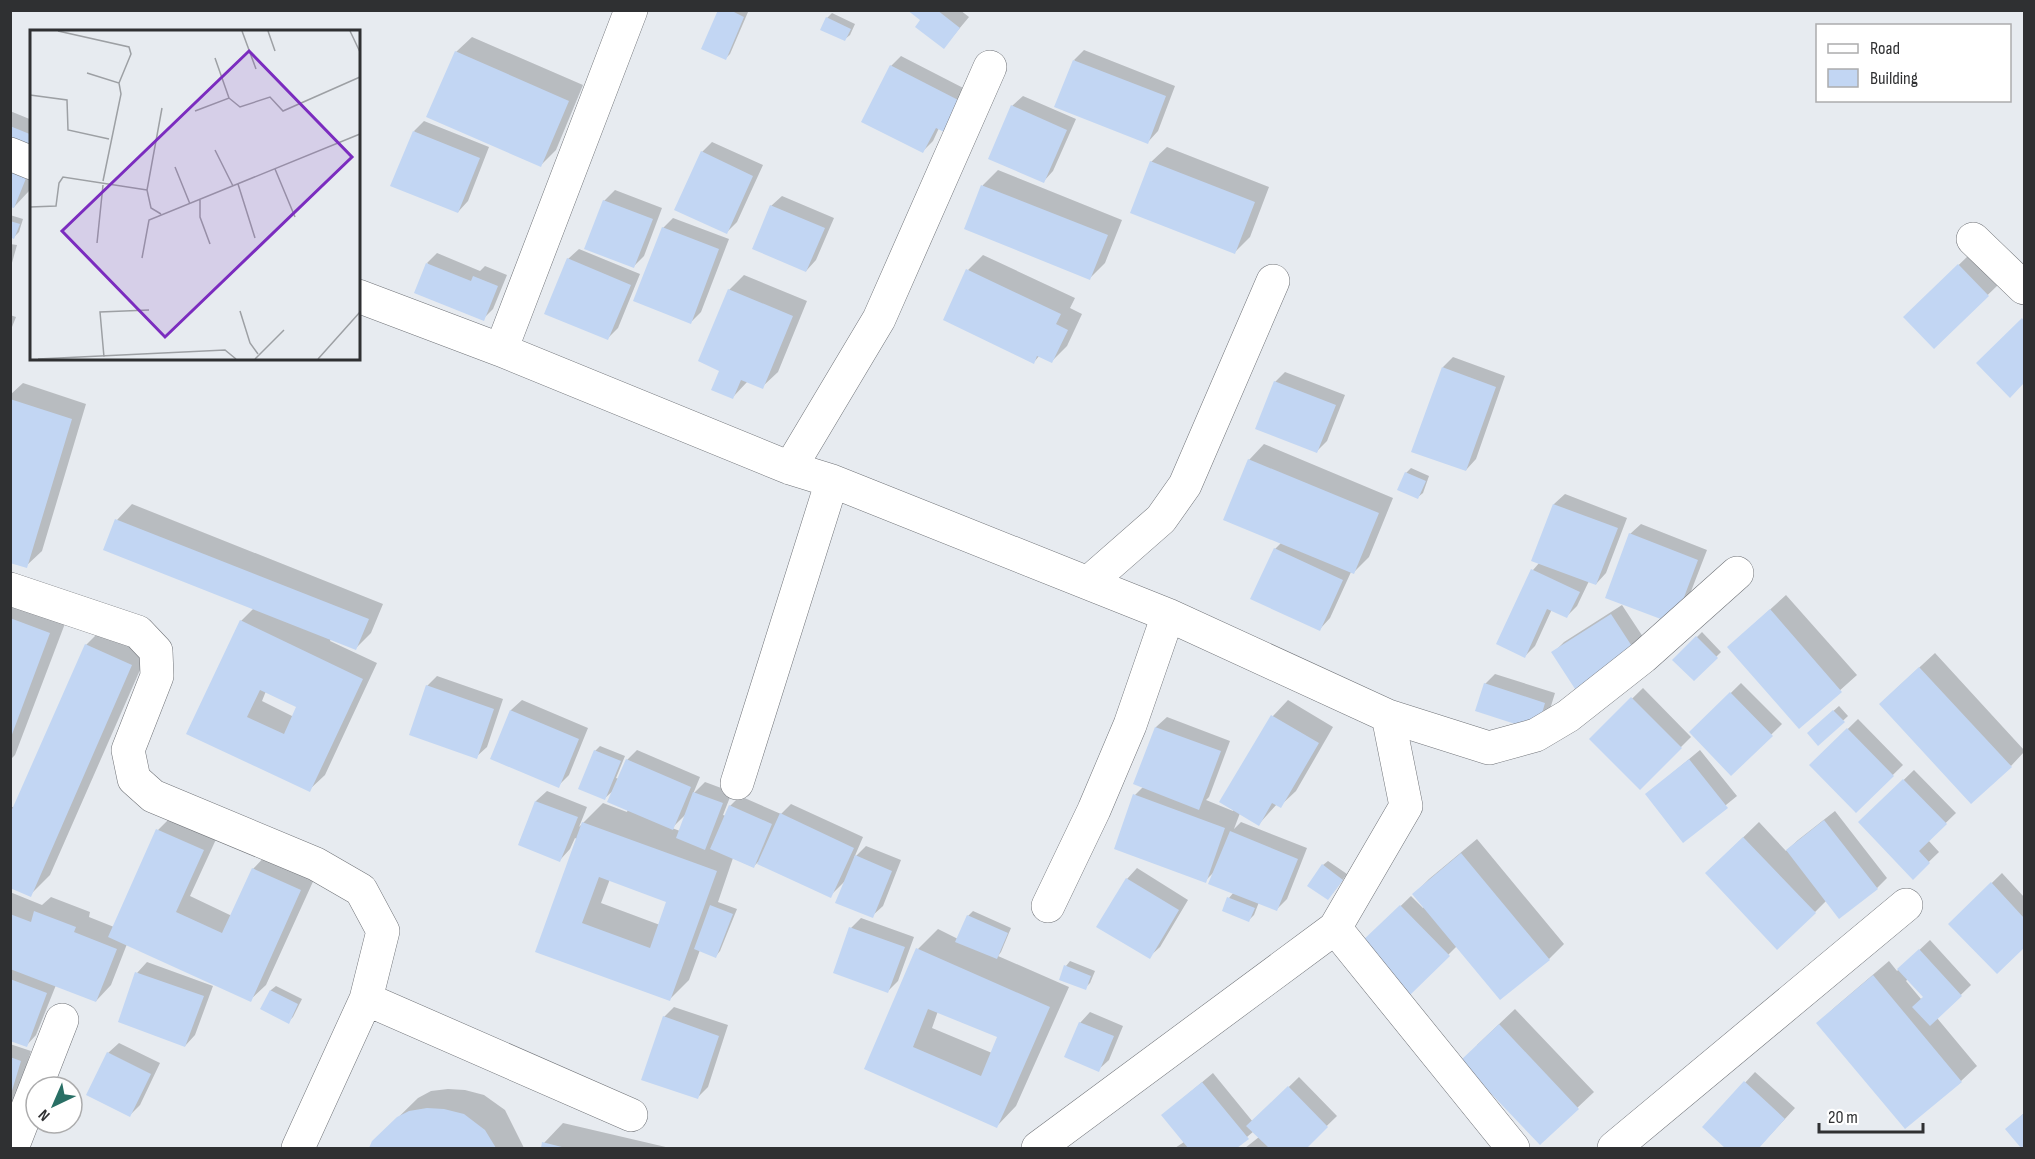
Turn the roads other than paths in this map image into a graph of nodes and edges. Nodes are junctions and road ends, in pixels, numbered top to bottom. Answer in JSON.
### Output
{"nodes":[{"id":1,"x":631,"y":10,"type":"edge"},
{"id":2,"x":990,"y":67,"type":"dead end"},
{"id":3,"x":10,"y":154,"type":"edge"},
{"id":4,"x":30,"y":162,"type":"edge"},
{"id":5,"x":1973,"y":239,"type":"dead end"},
{"id":6,"x":1273,"y":281,"type":"dead end"},
{"id":7,"x":2025,"y":288,"type":"edge"},
{"id":8,"x":360,"y":297,"type":"edge"},
{"id":9,"x":501,"y":350,"type":"junction"},
{"id":10,"x":790,"y":468,"type":"junction"},
{"id":11,"x":832,"y":481,"type":"junction"},
{"id":12,"x":1737,"y":573,"type":"dead end"},
{"id":13,"x":1088,"y":583,"type":"junction"},
{"id":14,"x":10,"y":589,"type":"edge"},
{"id":15,"x":1168,"y":615,"type":"junction"},
{"id":16,"x":1388,"y":716,"type":"junction"},
{"id":17,"x":737,"y":783,"type":"dead end"},
{"id":18,"x":1906,"y":905,"type":"dead end"},
{"id":19,"x":1048,"y":906,"type":"dead end"},
{"id":20,"x":1335,"y":928,"type":"junction"},
{"id":21,"x":366,"y":999,"type":"junction"},
{"id":22,"x":62,"y":1020,"type":"dead end"},
{"id":23,"x":631,"y":1115,"type":"dead end"},
{"id":24,"x":12,"y":1149,"type":"edge"},
{"id":25,"x":298,"y":1149,"type":"edge"},
{"id":26,"x":1038,"y":1149,"type":"edge"},
{"id":27,"x":1514,"y":1149,"type":"edge"},
{"id":28,"x":1614,"y":1149,"type":"edge"}],
"edges":[{"from":1,"to":9,"type":"street"},
{"from":2,"to":10,"type":"street"},
{"from":3,"to":4,"type":"street"},
{"from":5,"to":7,"type":"street"},
{"from":6,"to":13,"type":"street"},
{"from":8,"to":9,"type":"street"},
{"from":9,"to":10,"type":"street"},
{"from":10,"to":11,"type":"street"},
{"from":11,"to":13,"type":"street"},
{"from":11,"to":17,"type":"street"},
{"from":12,"to":16,"type":"street"},
{"from":13,"to":15,"type":"street"},
{"from":14,"to":21,"type":"street"},
{"from":15,"to":16,"type":"street"},
{"from":15,"to":19,"type":"street"},
{"from":16,"to":20,"type":"street"},
{"from":18,"to":28,"type":"street"},
{"from":20,"to":26,"type":"street"},
{"from":20,"to":27,"type":"street"},
{"from":21,"to":23,"type":"street"},
{"from":21,"to":25,"type":"street"},
{"from":22,"to":24,"type":"street"}]}
